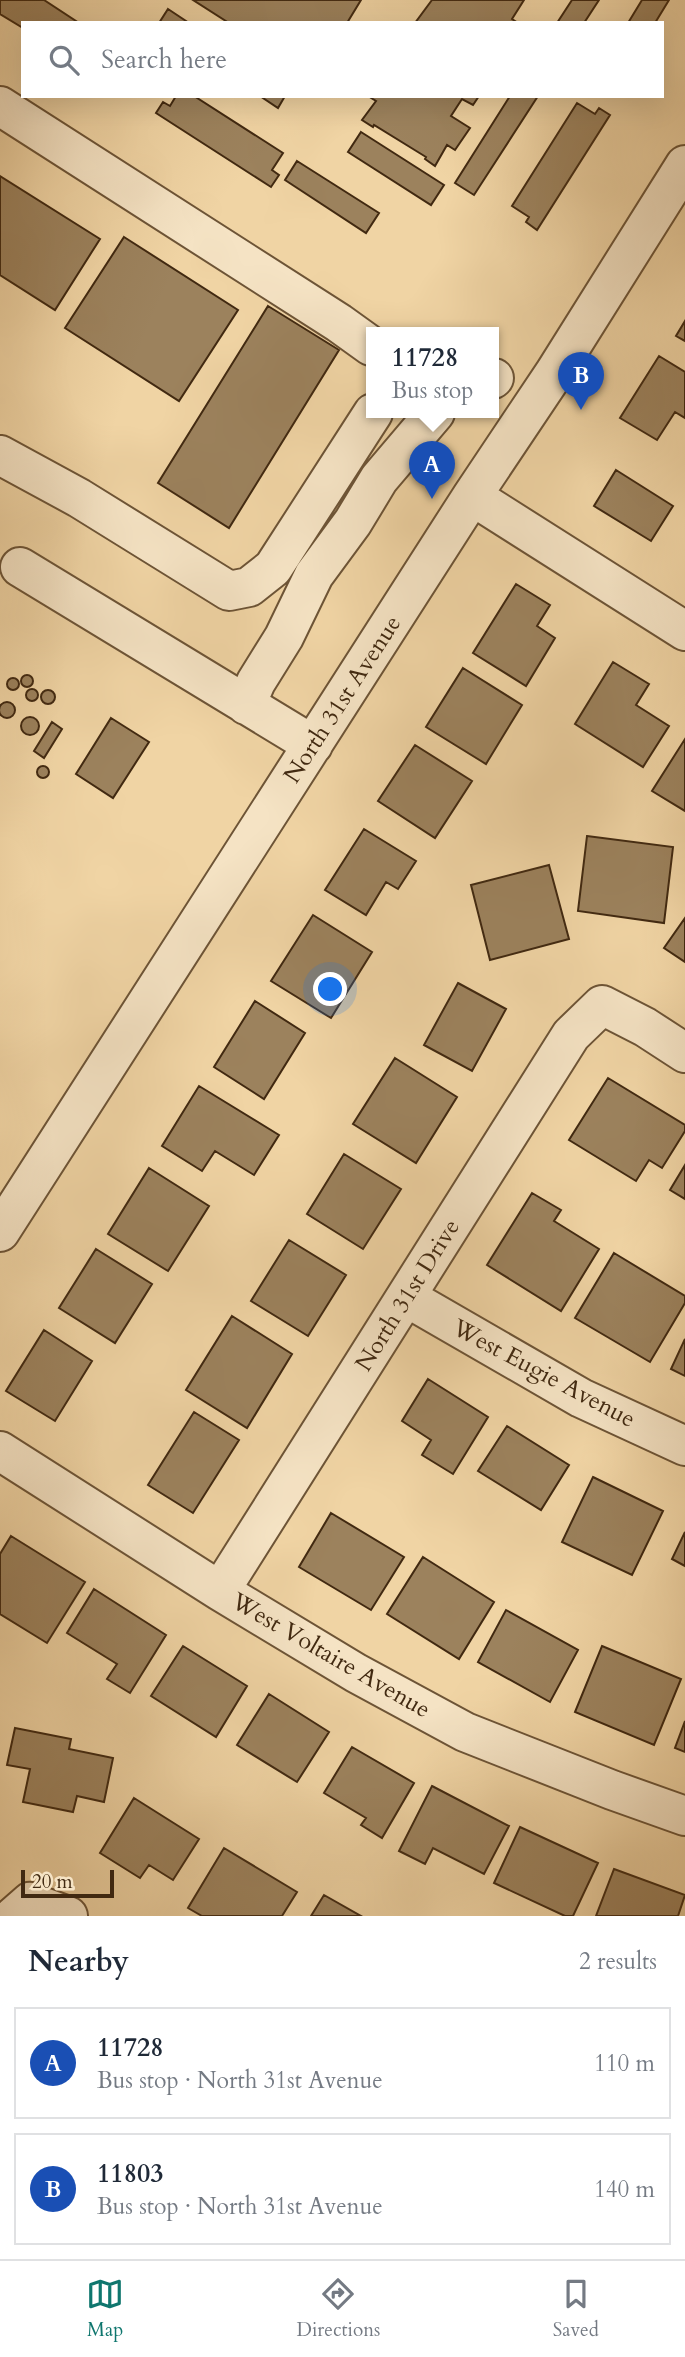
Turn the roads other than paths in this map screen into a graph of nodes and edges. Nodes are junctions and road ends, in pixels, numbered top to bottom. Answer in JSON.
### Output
{"nodes":[{"id":1,"x":0,"y":106,"type":"edge"},
{"id":2,"x":685,"y":165,"type":"edge"},
{"id":3,"x":366,"y":343,"type":"edge"},
{"id":4,"x":370,"y":418,"type":"edge"},
{"id":5,"x":431,"y":418,"type":"edge"},
{"id":6,"x":0,"y":455,"type":"edge"},
{"id":7,"x":472,"y":496,"type":"junction"},
{"id":8,"x":20,"y":566,"type":"dead end"},
{"id":9,"x":685,"y":631,"type":"edge"},
{"id":10,"x":246,"y":705,"type":"junction"},
{"id":11,"x":313,"y":745,"type":"junction"},
{"id":12,"x":685,"y":1053,"type":"edge"},
{"id":13,"x":0,"y":1233,"type":"edge"},
{"id":14,"x":406,"y":1297,"type":"junction"},
{"id":15,"x":685,"y":1446,"type":"edge"},
{"id":16,"x":0,"y":1451,"type":"edge"},
{"id":17,"x":220,"y":1591,"type":"junction"},
{"id":18,"x":685,"y":1816,"type":"edge"},
{"id":19,"x":22,"y":1909,"type":"edge"},
{"id":20,"x":68,"y":1916,"type":"edge"}],
"edges":[{"from":1,"to":3,"type":"street"},
{"from":2,"to":7,"type":"street","name":"North 31st Avenue"},
{"from":4,"to":6,"type":"street"},
{"from":5,"to":10,"type":"street"},
{"from":7,"to":9,"type":"street"},
{"from":7,"to":11,"type":"street","name":"North 31st Avenue"},
{"from":8,"to":10,"type":"street"},
{"from":10,"to":11,"type":"street"},
{"from":11,"to":13,"type":"street","name":"North 31st Avenue"},
{"from":12,"to":14,"type":"street","name":"North 31st Drive"},
{"from":14,"to":15,"type":"street","name":"West Eugie Avenue"},
{"from":14,"to":17,"type":"street","name":"North 31st Drive"},
{"from":16,"to":17,"type":"street","name":"West Voltaire Avenue"},
{"from":17,"to":18,"type":"street","name":"West Voltaire Avenue"},
{"from":19,"to":20,"type":"street"}]}
